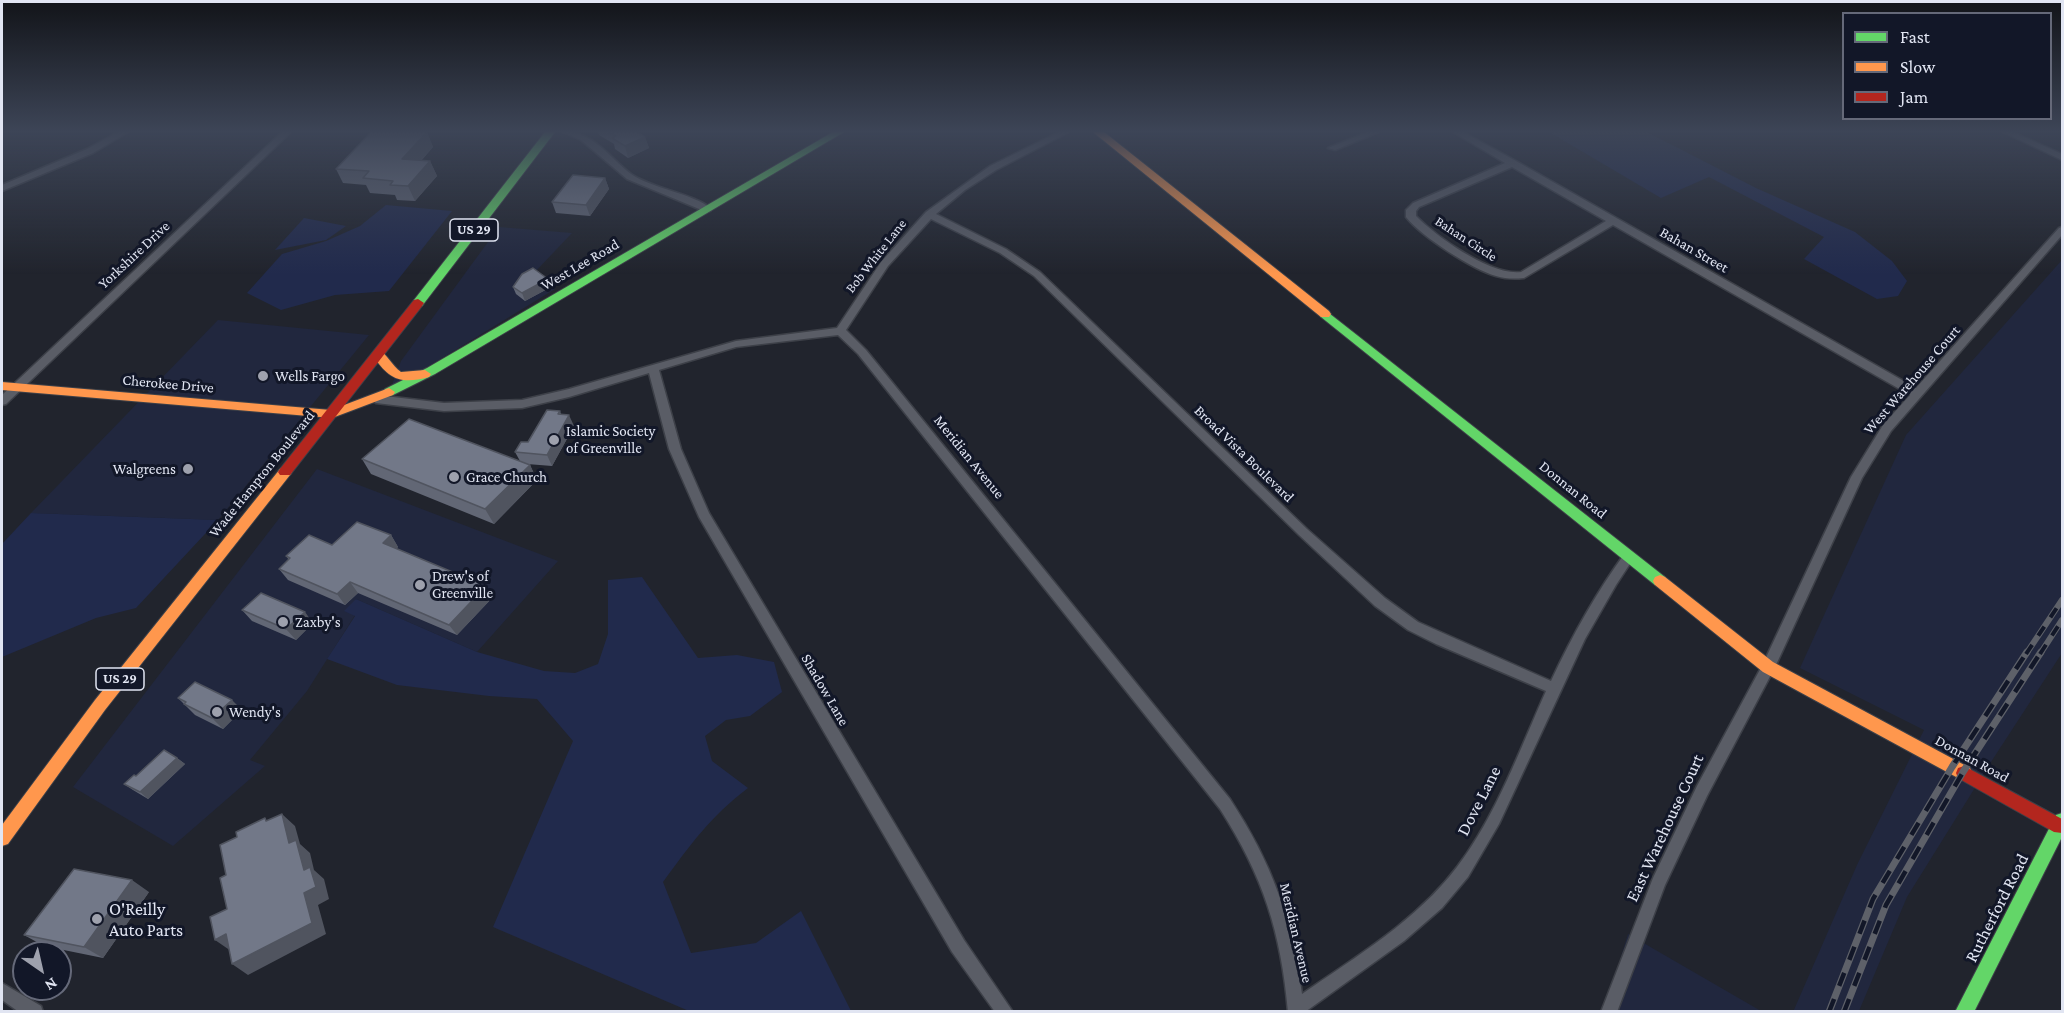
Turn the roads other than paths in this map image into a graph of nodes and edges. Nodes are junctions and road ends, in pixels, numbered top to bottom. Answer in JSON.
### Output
{"nodes":[{"id":1,"x":23,"y":179,"type":"edge"},
{"id":2,"x":237,"y":179,"type":"edge"},
{"id":3,"x":513,"y":179,"type":"edge"},
{"id":4,"x":635,"y":179,"type":"edge"},
{"id":5,"x":758,"y":179,"type":"edge"},
{"id":6,"x":973,"y":179,"type":"edge"},
{"id":7,"x":1157,"y":179,"type":"edge"},
{"id":8,"x":1475,"y":179,"type":"edge"},
{"id":9,"x":1541,"y":179,"type":"edge"},
{"id":10,"x":2,"y":188,"type":"edge"},
{"id":11,"x":707,"y":209,"type":"junction"},
{"id":12,"x":929,"y":214,"type":"junction"},
{"id":13,"x":1613,"y":221,"type":"junction"},
{"id":14,"x":2062,"y":230,"type":"edge"},
{"id":15,"x":840,"y":331,"type":"junction"},
{"id":16,"x":378,"y":354,"type":"junction"},
{"id":17,"x":653,"y":368,"type":"junction"},
{"id":18,"x":424,"y":374,"type":"junction"},
{"id":19,"x":2,"y":386,"type":"edge"},
{"id":20,"x":16,"y":387,"type":"junction"},
{"id":21,"x":1917,"y":394,"type":"junction"},
{"id":22,"x":376,"y":399,"type":"junction"},
{"id":23,"x":2,"y":401,"type":"edge"},
{"id":24,"x":332,"y":414,"type":"junction"},
{"id":25,"x":1629,"y":556,"type":"junction"},
{"id":26,"x":1768,"y":667,"type":"junction"},
{"id":27,"x":1556,"y":689,"type":"junction"},
{"id":28,"x":2061,"y":824,"type":"edge"},
{"id":29,"x":2,"y":838,"type":"edge"},
{"id":30,"x":2,"y":991,"type":"edge"},
{"id":31,"x":1296,"y":1010,"type":"edge"},
{"id":32,"x":35,"y":1011,"type":"edge"},
{"id":33,"x":1005,"y":1011,"type":"edge"},
{"id":34,"x":1609,"y":1011,"type":"edge"},
{"id":35,"x":1964,"y":1011,"type":"edge"}],
"edges":[{"from":1,"to":10,"type":"street"},
{"from":2,"to":20,"type":"street","name":"Yorkshire Drive"},
{"from":3,"to":16,"type":"street","name":"Wade Hampton Boulevard","number":"US 29"},
{"from":4,"to":11,"type":"street"},
{"from":5,"to":11,"type":"street","name":"West Lee Road"},
{"from":6,"to":12,"type":"street","name":"Bob White Lane"},
{"from":7,"to":25,"type":"street","name":"Donnan Road"},
{"from":8,"to":13,"type":"street","name":"Bahan Circle"},
{"from":9,"to":13,"type":"street","name":"Bahan Street"},
{"from":11,"to":18,"type":"street","name":"West Lee Road"},
{"from":12,"to":15,"type":"street","name":"Bob White Lane"},
{"from":12,"to":27,"type":"street","name":"Broad Vista Boulevard"},
{"from":13,"to":21,"type":"street","name":"Bahan Street"},
{"from":14,"to":21,"type":"street","name":"West Warehouse Court"},
{"from":15,"to":17,"type":"street"},
{"from":15,"to":31,"type":"street","name":"Meridian Avenue"},
{"from":16,"to":18,"type":"street"},
{"from":16,"to":24,"type":"street","name":"Wade Hampton Boulevard","number":"US 29"},
{"from":17,"to":22,"type":"street"},
{"from":17,"to":33,"type":"street","name":"Shadow Lane"},
{"from":18,"to":22,"type":"street","name":"West Lee Road"},
{"from":19,"to":20,"type":"street","name":"Cherokee Drive"},
{"from":20,"to":23,"type":"street","name":"Yorkshire Drive"},
{"from":20,"to":24,"type":"street","name":"Cherokee Drive"},
{"from":21,"to":26,"type":"street","name":"West Warehouse Court"},
{"from":22,"to":24,"type":"street","name":"West Lee Road"},
{"from":24,"to":29,"type":"street","name":"Wade Hampton Boulevard","number":"US 29"},
{"from":25,"to":26,"type":"street","name":"Donnan Road"},
{"from":25,"to":27,"type":"street","name":"Dove Lane"},
{"from":26,"to":28,"type":"street","name":"Donnan Road"},
{"from":26,"to":34,"type":"street","name":"East Warehouse Court"},
{"from":27,"to":31,"type":"street","name":"Dove Lane"},
{"from":28,"to":35,"type":"street","name":"Rutherford Road"},
{"from":30,"to":32,"type":"street"}]}
